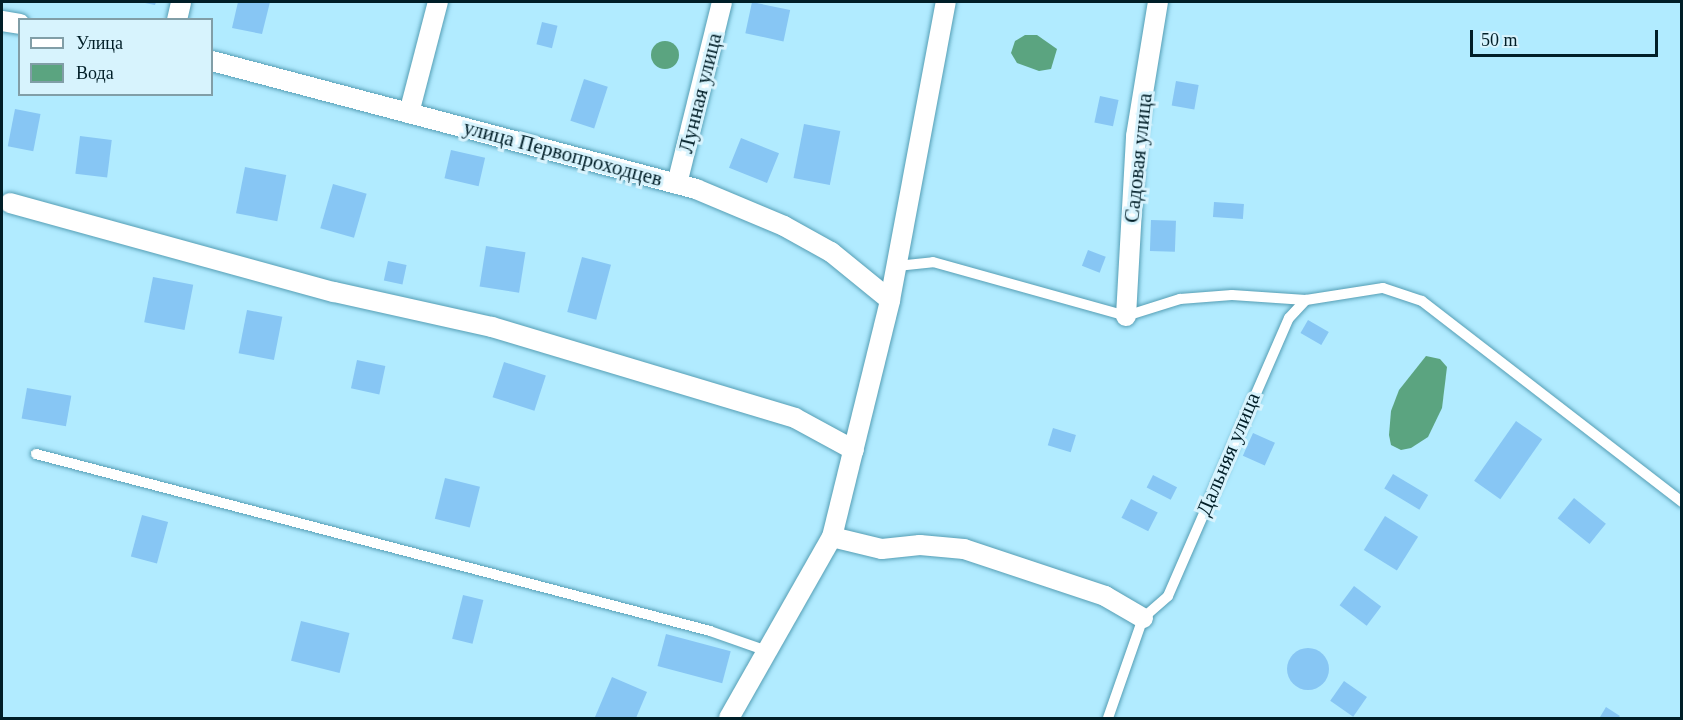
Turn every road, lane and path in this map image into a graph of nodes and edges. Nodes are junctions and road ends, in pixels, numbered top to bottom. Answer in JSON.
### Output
{"nodes":[{"id":1,"x":181,"y":2,"type":"edge"},
{"id":2,"x":438,"y":2,"type":"edge"},
{"id":3,"x":722,"y":2,"type":"edge"},
{"id":4,"x":946,"y":2,"type":"edge"},
{"id":5,"x":1158,"y":2,"type":"edge"},
{"id":6,"x":177,"y":18,"type":"edge"},
{"id":7,"x":2,"y":21,"type":"edge"},
{"id":8,"x":18,"y":24,"type":"edge"},
{"id":9,"x":213,"y":61,"type":"edge"},
{"id":10,"x":409,"y":113,"type":"junction"},
{"id":11,"x":677,"y":184,"type":"junction"},
{"id":12,"x":10,"y":203,"type":"dead end"},
{"id":13,"x":897,"y":266,"type":"junction"},
{"id":14,"x":890,"y":300,"type":"junction"},
{"id":15,"x":1306,"y":300,"type":"junction"},
{"id":16,"x":1126,"y":316,"type":"junction"},
{"id":17,"x":854,"y":450,"type":"junction"},
{"id":18,"x":36,"y":454,"type":"dead end"},
{"id":19,"x":1682,"y":502,"type":"edge"},
{"id":20,"x":832,"y":537,"type":"junction"},
{"id":21,"x":1143,"y":618,"type":"junction"},
{"id":22,"x":767,"y":651,"type":"junction"},
{"id":23,"x":729,"y":718,"type":"edge"},
{"id":24,"x":1108,"y":718,"type":"edge"}],
"edges":[{"from":1,"to":6,"type":"street"},
{"from":2,"to":10,"type":"street"},
{"from":3,"to":11,"type":"street","name":"Лунная улица"},
{"from":4,"to":13,"type":"street"},
{"from":5,"to":16,"type":"street","name":"Садовая улица"},
{"from":7,"to":8,"type":"street"},
{"from":9,"to":10,"type":"street","name":"улица Первопроходцев"},
{"from":10,"to":11,"type":"street","name":"улица Первопроходцев"},
{"from":11,"to":14,"type":"street","name":"улица Первопроходцев"},
{"from":12,"to":17,"type":"street"},
{"from":13,"to":14,"type":"street"},
{"from":13,"to":16,"type":"lane"},
{"from":14,"to":17,"type":"street"},
{"from":15,"to":16,"type":"lane"},
{"from":15,"to":19,"type":"lane"},
{"from":15,"to":21,"type":"lane","name":"Дальняя улица"},
{"from":17,"to":20,"type":"street"},
{"from":18,"to":22,"type":"lane"},
{"from":20,"to":21,"type":"street"},
{"from":20,"to":22,"type":"street"},
{"from":21,"to":24,"type":"lane","name":"Дальняя улица"},
{"from":22,"to":23,"type":"street"}]}
